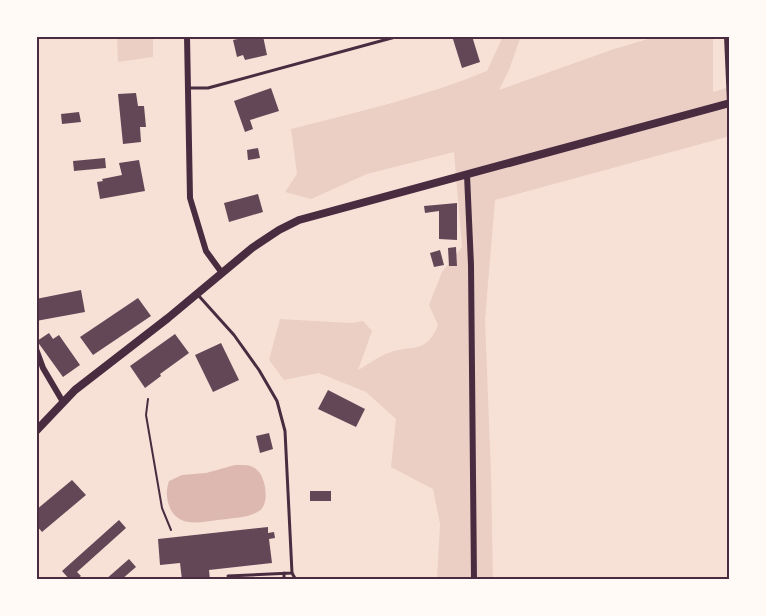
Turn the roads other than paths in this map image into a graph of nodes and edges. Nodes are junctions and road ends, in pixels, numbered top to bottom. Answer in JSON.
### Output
{"nodes":[{"id":1,"x":187,"y":36,"type":"edge"},
{"id":2,"x":399,"y":36,"type":"edge"},
{"id":3,"x":727,"y":36,"type":"edge"},
{"id":4,"x":188,"y":88,"type":"junction"},
{"id":5,"x":730,"y":103,"type":"edge"},
{"id":6,"x":467,"y":175,"type":"junction"},
{"id":7,"x":222,"y":273,"type":"junction"},
{"id":8,"x":197,"y":294,"type":"junction"},
{"id":9,"x":36,"y":349,"type":"edge"},
{"id":10,"x":63,"y":402,"type":"junction"},
{"id":11,"x":36,"y":430,"type":"edge"},
{"id":12,"x":284,"y":573,"type":"junction"},
{"id":13,"x":292,"y":573,"type":"junction"},
{"id":14,"x":228,"y":576,"type":"dead end"},
{"id":15,"x":284,"y":580,"type":"edge"},
{"id":16,"x":296,"y":580,"type":"edge"},
{"id":17,"x":474,"y":580,"type":"edge"}],
"edges":[{"from":1,"to":4,"type":"street"},
{"from":2,"to":4,"type":"lane"},
{"from":3,"to":5,"type":"street"},
{"from":4,"to":7,"type":"street"},
{"from":5,"to":6,"type":"street"},
{"from":6,"to":7,"type":"street"},
{"from":6,"to":17,"type":"street"},
{"from":7,"to":8,"type":"street"},
{"from":8,"to":10,"type":"street"},
{"from":8,"to":13,"type":"lane"},
{"from":9,"to":10,"type":"street"},
{"from":10,"to":11,"type":"street"},
{"from":12,"to":13,"type":"lane"},
{"from":12,"to":14,"type":"lane"},
{"from":12,"to":15,"type":"lane"},
{"from":13,"to":16,"type":"lane"}]}
